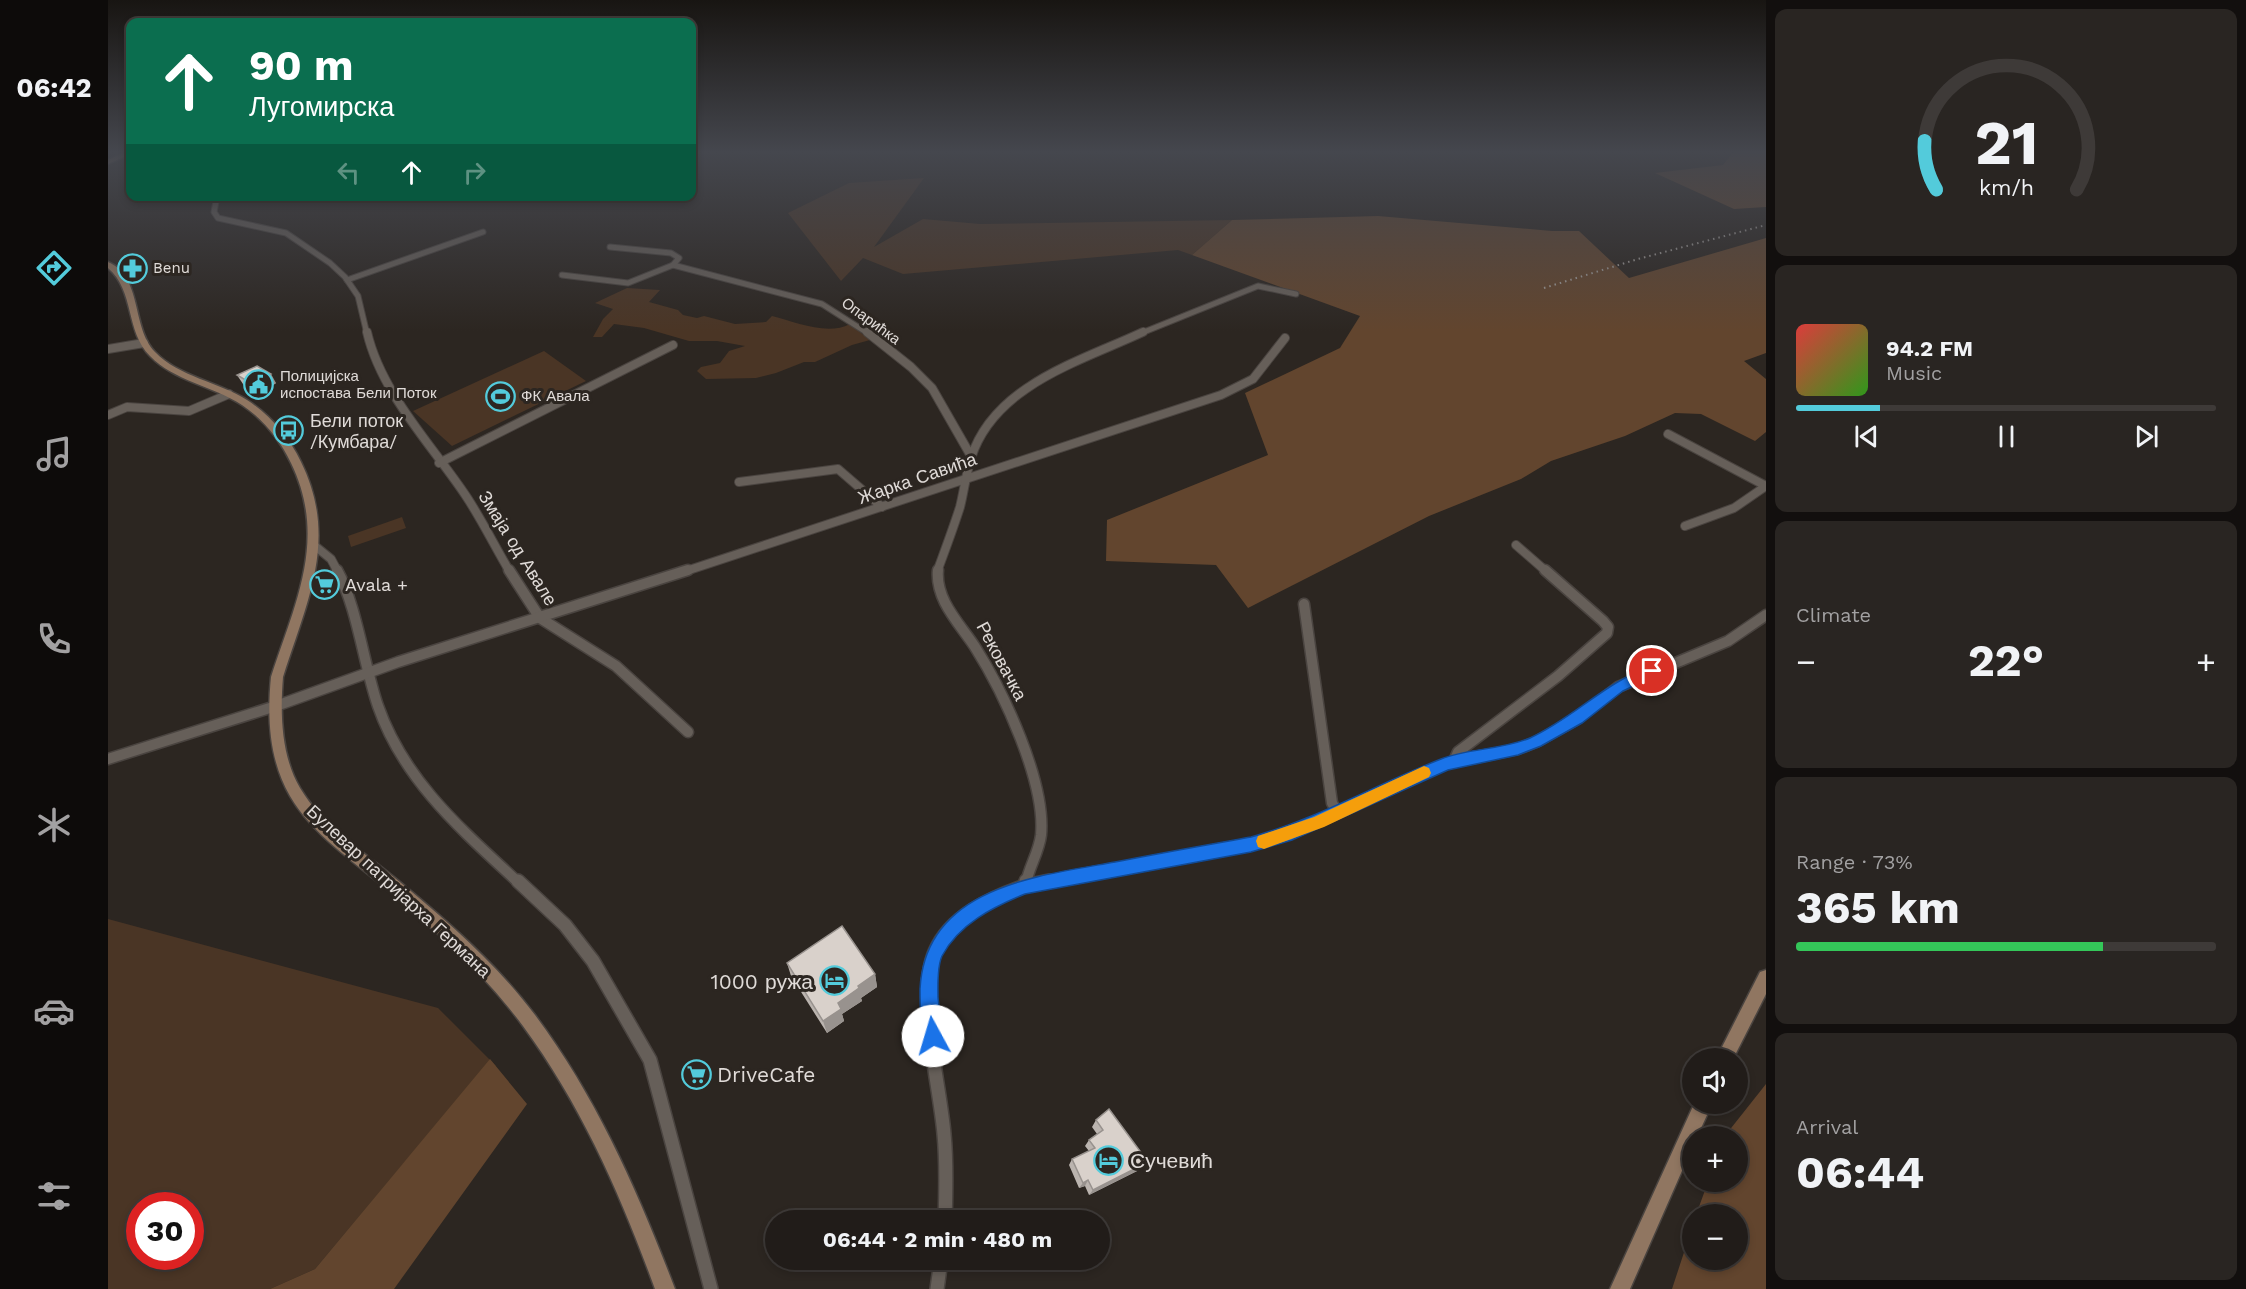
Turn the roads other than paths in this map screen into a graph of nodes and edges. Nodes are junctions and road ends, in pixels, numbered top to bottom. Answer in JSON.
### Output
{"nodes":[{"id":1,"x":214,"y":211,"type":"edge"},
{"id":2,"x":483,"y":232,"type":"dead end"},
{"id":3,"x":610,"y":247,"type":"dead end"},
{"id":4,"x":108,"y":264,"type":"edge"},
{"id":5,"x":673,"y":265,"type":"junction"},
{"id":6,"x":562,"y":275,"type":"dead end"},
{"id":7,"x":347,"y":279,"type":"junction"},
{"id":8,"x":1296,"y":294,"type":"dead end"},
{"id":9,"x":1285,"y":339,"type":"dead end"},
{"id":10,"x":144,"y":343,"type":"junction"},
{"id":11,"x":673,"y":345,"type":"dead end"},
{"id":12,"x":108,"y":349,"type":"edge"},
{"id":13,"x":228,"y":394,"type":"junction"},
{"id":14,"x":108,"y":415,"type":"edge"},
{"id":15,"x":1668,"y":434,"type":"dead end"},
{"id":16,"x":971,"y":456,"type":"junction"},
{"id":17,"x":439,"y":463,"type":"junction"},
{"id":18,"x":966,"y":478,"type":"junction"},
{"id":19,"x":739,"y":483,"type":"dead end"},
{"id":20,"x":1766,"y":486,"type":"edge"},
{"id":21,"x":882,"y":507,"type":"junction"},
{"id":22,"x":1685,"y":526,"type":"dead end"},
{"id":23,"x":1516,"y":545,"type":"dead end"},
{"id":24,"x":315,"y":546,"type":"junction"},
{"id":25,"x":1304,"y":604,"type":"dead end"},
{"id":26,"x":1766,"y":615,"type":"edge"},
{"id":27,"x":540,"y":618,"type":"junction"},
{"id":28,"x":368,"y":674,"type":"junction"},
{"id":29,"x":276,"y":706,"type":"junction"},
{"id":30,"x":688,"y":732,"type":"dead end"},
{"id":31,"x":108,"y":759,"type":"edge"},
{"id":32,"x":1454,"y":761,"type":"junction"},
{"id":33,"x":1338,"y":813,"type":"junction"},
{"id":34,"x":1024,"y":886,"type":"junction"},
{"id":35,"x":1766,"y":978,"type":"edge"},
{"id":36,"x":1730,"y":1048,"type":"edge"},
{"id":37,"x":1699,"y":1114,"type":"edge"},
{"id":38,"x":945,"y":1210,"type":"edge"},
{"id":39,"x":940,"y":1270,"type":"edge"},
{"id":40,"x":665,"y":1289,"type":"edge"},
{"id":41,"x":711,"y":1289,"type":"edge"},
{"id":42,"x":937,"y":1289,"type":"edge"},
{"id":43,"x":1620,"y":1289,"type":"edge"}],
"edges":[{"from":1,"to":7,"type":"street","name":"Змаја од Авале"},
{"from":2,"to":7,"type":"street"},
{"from":3,"to":5,"type":"street"},
{"from":4,"to":10,"type":"main road","name":"Булевар патријарха Германа"},
{"from":5,"to":6,"type":"street"},
{"from":5,"to":16,"type":"street","name":"Опарићка"},
{"from":7,"to":17,"type":"street","name":"Змаја од Авале"},
{"from":8,"to":16,"type":"street","name":"Рековачка"},
{"from":9,"to":18,"type":"street","name":"Жарка Савића"},
{"from":10,"to":12,"type":"street"},
{"from":10,"to":13,"type":"main road","name":"Булевар патријарха Германа"},
{"from":11,"to":17,"type":"street"},
{"from":13,"to":14,"type":"street"},
{"from":13,"to":24,"type":"main road","name":"Булевар патријарха Германа"},
{"from":15,"to":20,"type":"street"},
{"from":16,"to":18,"type":"street","name":"Рековачка"},
{"from":17,"to":27,"type":"street","name":"Змаја од Авале"},
{"from":18,"to":21,"type":"street","name":"Жарка Савића"},
{"from":18,"to":34,"type":"street","name":"Рековачка"},
{"from":19,"to":21,"type":"street"},
{"from":20,"to":22,"type":"street"},
{"from":21,"to":27,"type":"street","name":"Жарка Савића"},
{"from":23,"to":32,"type":"street"},
{"from":24,"to":28,"type":"street"},
{"from":24,"to":29,"type":"main road","name":"Булевар патријарха Германа"},
{"from":25,"to":33,"type":"street"},
{"from":26,"to":32,"type":"street"},
{"from":27,"to":28,"type":"street","name":"Жарка Савића"},
{"from":27,"to":30,"type":"street","name":"Змаја од Авале"},
{"from":28,"to":29,"type":"street","name":"Жарка Савића"},
{"from":28,"to":41,"type":"street"},
{"from":29,"to":31,"type":"street","name":"Жарка Савића"},
{"from":29,"to":40,"type":"main road","name":"Булевар патријарха Германа"},
{"from":32,"to":33,"type":"street"},
{"from":33,"to":34,"type":"street"},
{"from":34,"to":38,"type":"street"},
{"from":35,"to":36,"type":"main road"},
{"from":37,"to":43,"type":"main road"},
{"from":39,"to":42,"type":"street"}]}
